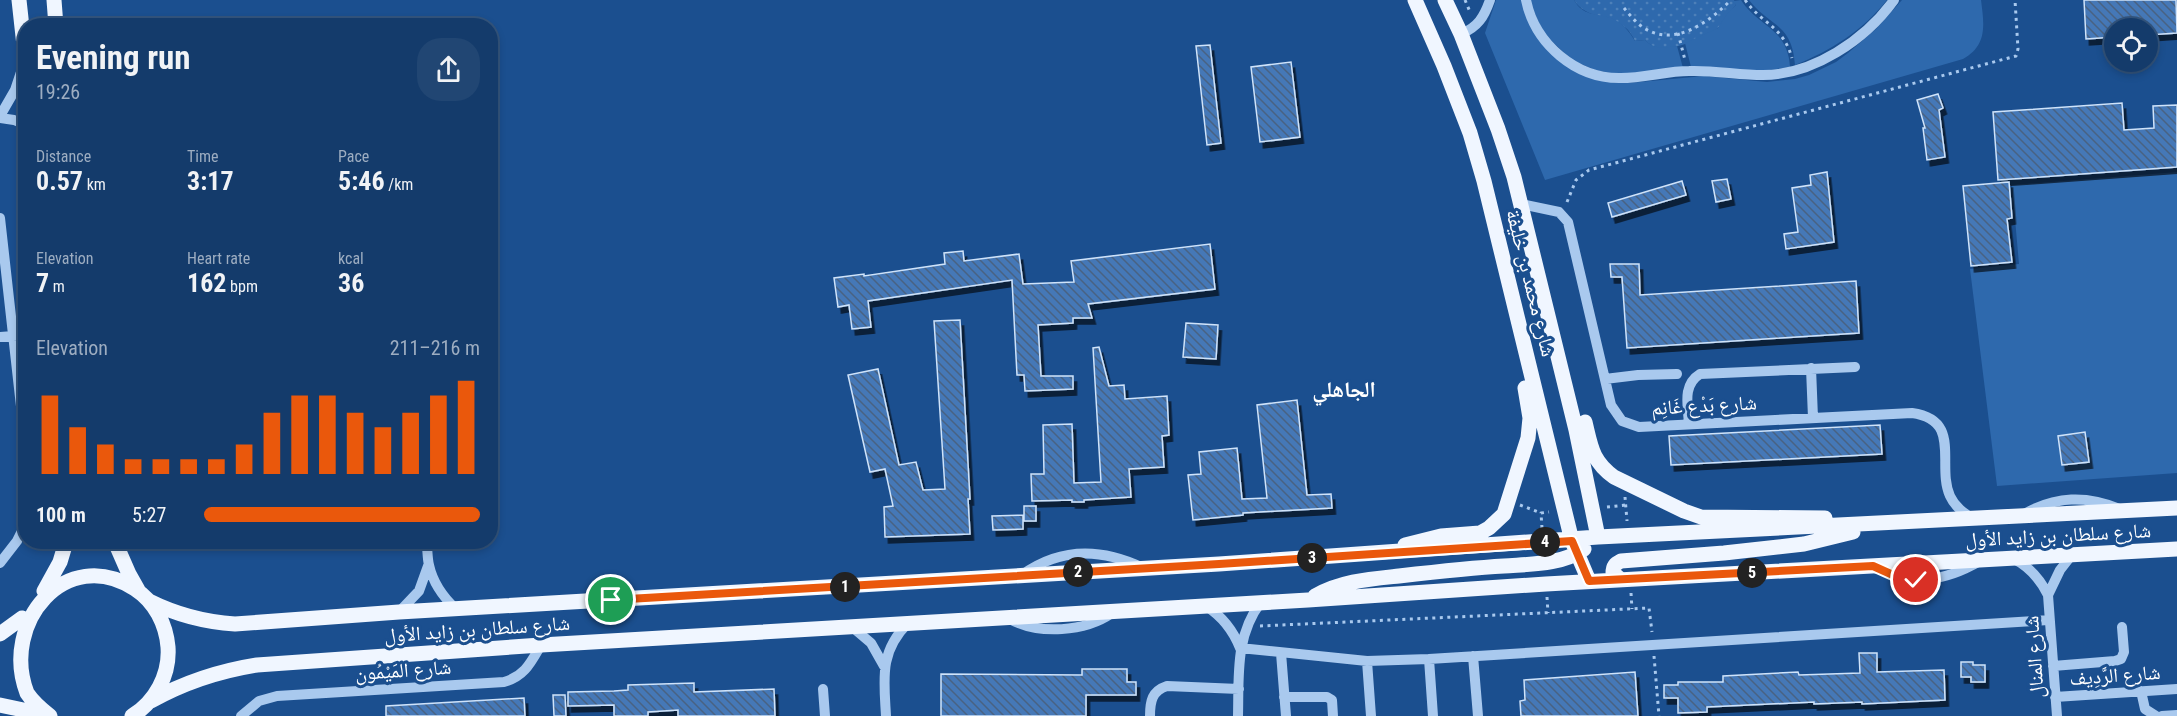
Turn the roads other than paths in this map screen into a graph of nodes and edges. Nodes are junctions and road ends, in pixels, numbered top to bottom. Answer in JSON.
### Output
{"nodes":[{"id":1,"x":19,"y":0,"type":"edge"},
{"id":2,"x":54,"y":0,"type":"edge"},
{"id":3,"x":1415,"y":0,"type":"edge"},
{"id":4,"x":1445,"y":0,"type":"edge"},
{"id":5,"x":1490,"y":0,"type":"edge"},
{"id":6,"x":1526,"y":0,"type":"edge"},
{"id":7,"x":1894,"y":0,"type":"edge"},
{"id":8,"x":21,"y":18,"type":"edge"},
{"id":9,"x":55,"y":18,"type":"edge"},
{"id":10,"x":1461,"y":34,"type":"junction"},
{"id":11,"x":18,"y":82,"type":"edge"},
{"id":12,"x":0,"y":117,"type":"edge"},
{"id":13,"x":18,"y":122,"type":"edge"},
{"id":14,"x":1521,"y":204,"type":"junction"},
{"id":15,"x":0,"y":218,"type":"edge"},
{"id":16,"x":1546,"y":309,"type":"junction"},
{"id":17,"x":1516,"y":312,"type":"junction"},
{"id":18,"x":13,"y":336,"type":"junction"},
{"id":19,"x":18,"y":336,"type":"edge"},
{"id":20,"x":0,"y":337,"type":"edge"},
{"id":21,"x":1855,"y":367,"type":"dead end"},
{"id":22,"x":1811,"y":368,"type":"junction"},
{"id":23,"x":1677,"y":374,"type":"dead end"},
{"id":24,"x":18,"y":380,"type":"edge"},
{"id":25,"x":1605,"y":380,"type":"junction"},
{"id":26,"x":1813,"y":418,"type":"junction"},
{"id":27,"x":1689,"y":424,"type":"junction"},
{"id":28,"x":2177,"y":508,"type":"edge"},
{"id":29,"x":1973,"y":520,"type":"junction"},
{"id":30,"x":1873,"y":525,"type":"junction"},
{"id":31,"x":1598,"y":537,"type":"junction"},
{"id":32,"x":18,"y":539,"type":"edge"},
{"id":33,"x":1574,"y":548,"type":"junction"},
{"id":34,"x":64,"y":549,"type":"edge"},
{"id":35,"x":118,"y":549,"type":"edge"},
{"id":36,"x":427,"y":549,"type":"edge"},
{"id":37,"x":2177,"y":549,"type":"edge"},
{"id":38,"x":1382,"y":553,"type":"junction"},
{"id":39,"x":2071,"y":556,"type":"junction"},
{"id":40,"x":2014,"y":559,"type":"junction"},
{"id":41,"x":0,"y":563,"type":"edge"},
{"id":42,"x":428,"y":563,"type":"junction"},
{"id":43,"x":1622,"y":580,"type":"junction"},
{"id":44,"x":1589,"y":581,"type":"junction"},
{"id":45,"x":44,"y":592,"type":"junction"},
{"id":46,"x":2048,"y":595,"type":"junction"},
{"id":47,"x":144,"y":596,"type":"junction"},
{"id":48,"x":1308,"y":600,"type":"junction"},
{"id":49,"x":1261,"y":602,"type":"junction"},
{"id":50,"x":1206,"y":606,"type":"junction"},
{"id":51,"x":456,"y":609,"type":"junction"},
{"id":52,"x":399,"y":612,"type":"junction"},
{"id":53,"x":22,"y":618,"type":"junction"},
{"id":54,"x":2049,"y":620,"type":"junction"},
{"id":55,"x":908,"y":623,"type":"junction"},
{"id":56,"x":851,"y":626,"type":"junction"},
{"id":57,"x":2122,"y":627,"type":"dead end"},
{"id":58,"x":0,"y":634,"type":"edge"},
{"id":59,"x":541,"y":645,"type":"junction"},
{"id":60,"x":1240,"y":648,"type":"junction"},
{"id":61,"x":1281,"y":653,"type":"junction"},
{"id":62,"x":1473,"y":656,"type":"junction"},
{"id":63,"x":1429,"y":659,"type":"junction"},
{"id":64,"x":1367,"y":661,"type":"junction"},
{"id":65,"x":2053,"y":666,"type":"junction"},
{"id":66,"x":884,"y":667,"type":"junction"},
{"id":67,"x":823,"y":689,"type":"dead end"},
{"id":68,"x":1239,"y":689,"type":"junction"},
{"id":69,"x":2177,"y":689,"type":"edge"},
{"id":70,"x":2141,"y":691,"type":"junction"},
{"id":71,"x":1284,"y":697,"type":"junction"},
{"id":72,"x":2055,"y":697,"type":"junction"},
{"id":73,"x":0,"y":705,"type":"edge"},
{"id":74,"x":148,"y":707,"type":"edge"},
{"id":75,"x":251,"y":711,"type":"edge"},
{"id":76,"x":49,"y":715,"type":"edge"},
{"id":77,"x":2177,"y":715,"type":"edge"},
{"id":78,"x":132,"y":716,"type":"edge"},
{"id":79,"x":240,"y":716,"type":"edge"},
{"id":80,"x":825,"y":716,"type":"edge"},
{"id":81,"x":886,"y":716,"type":"edge"},
{"id":82,"x":1150,"y":716,"type":"edge"},
{"id":83,"x":1238,"y":716,"type":"edge"},
{"id":84,"x":1286,"y":716,"type":"edge"},
{"id":85,"x":1334,"y":716,"type":"edge"},
{"id":86,"x":1371,"y":716,"type":"edge"},
{"id":87,"x":1433,"y":716,"type":"edge"},
{"id":88,"x":1478,"y":716,"type":"edge"},
{"id":89,"x":2057,"y":716,"type":"edge"},
{"id":90,"x":2156,"y":716,"type":"edge"},
{"id":91,"x":2162,"y":716,"type":"edge"}],
"edges":[{"from":1,"to":8,"type":"main road"},
{"from":2,"to":9,"type":"main road"},
{"from":3,"to":17,"type":"main road","name":"شارع محمد بن خليفة"},
{"from":4,"to":10,"type":"main road","name":"شارع محمد بن خليفة"},
{"from":5,"to":10,"type":"street"},
{"from":6,"to":7,"type":"street"},
{"from":10,"to":14,"type":"main road","name":"شارع محمد بن خليفة"},
{"from":11,"to":12,"type":"street"},
{"from":12,"to":13,"type":"street"},
{"from":14,"to":16,"type":"main road","name":"شارع محمد بن خليفة"},
{"from":14,"to":25,"type":"street","name":"شارع بَدْع غَانِم"},
{"from":15,"to":18,"type":"street"},
{"from":16,"to":30,"type":"main road"},
{"from":16,"to":31,"type":"main road","name":"شارع محمد بن خليفة"},
{"from":17,"to":33,"type":"main road","name":"شارع محمد بن خليفة"},
{"from":17,"to":38,"type":"main road"},
{"from":18,"to":19,"type":"street"},
{"from":18,"to":20,"type":"street"},
{"from":18,"to":24,"type":"street"},
{"from":21,"to":22,"type":"street"},
{"from":22,"to":26,"type":"street"},
{"from":22,"to":27,"type":"street"},
{"from":23,"to":25,"type":"street"},
{"from":25,"to":27,"type":"street","name":"شارع بَدْع غَانِم"},
{"from":26,"to":27,"type":"street","name":"شارع بَدْع غَانِم"},
{"from":26,"to":29,"type":"street","name":"شارع بَدْع غَانِم"},
{"from":28,"to":29,"type":"main road","name":"شارع سلطان بن زايد الأول"},
{"from":29,"to":30,"type":"main road","name":"شارع سلطان بن زايد الأول"},
{"from":30,"to":31,"type":"main road","name":"شارع سلطان بن زايد الأول"},
{"from":30,"to":43,"type":"main road"},
{"from":31,"to":33,"type":"main road"},
{"from":32,"to":41,"type":"street"},
{"from":33,"to":38,"type":"main road","name":"شارع سلطان بن زايد الأول"},
{"from":33,"to":44,"type":"main road","name":"شارع محمد بن خليفة"},
{"from":33,"to":48,"type":"main road"},
{"from":34,"to":45,"type":"main road"},
{"from":35,"to":47,"type":"main road"},
{"from":36,"to":42,"type":"street"},
{"from":37,"to":39,"type":"main road","name":"شارع سلطان بن زايد الأول"},
{"from":38,"to":51,"type":"main road","name":"شارع سلطان بن زايد الأول"},
{"from":39,"to":40,"type":"main road","name":"شارع سلطان بن زايد الأول"},
{"from":39,"to":46,"type":"street","name":"شارع المنال"},
{"from":40,"to":43,"type":"main road","name":"شارع سلطان بن زايد الأول"},
{"from":40,"to":46,"type":"street","name":"شارع المنال"},
{"from":42,"to":51,"type":"street"},
{"from":42,"to":52,"type":"street"},
{"from":43,"to":44,"type":"main road","name":"شارع سلطان بن زايد الأول"},
{"from":44,"to":48,"type":"main road","name":"شارع سلطان بن زايد الأول"},
{"from":45,"to":47,"type":"main road","name":"شارع سلطان بن زايد الأول"},
{"from":45,"to":53,"type":"main road"},
{"from":46,"to":54,"type":"street","name":"شارع المنال"},
{"from":47,"to":52,"type":"main road","name":"شارع سلطان بن زايد الأول"},
{"from":47,"to":74,"type":"main road"},
{"from":48,"to":49,"type":"main road","name":"شارع سلطان بن زايد الأول"},
{"from":49,"to":50,"type":"main road","name":"شارع سلطان بن زايد الأول"},
{"from":49,"to":60,"type":"street"},
{"from":50,"to":55,"type":"main road","name":"شارع سلطان بن زايد الأول"},
{"from":50,"to":60,"type":"street"},
{"from":51,"to":52,"type":"main road","name":"شارع سلطان بن زايد الأول"},
{"from":53,"to":58,"type":"main road"},
{"from":53,"to":76,"type":"main road"},
{"from":54,"to":62,"type":"street"},
{"from":54,"to":65,"type":"street","name":"شارع المنال"},
{"from":55,"to":56,"type":"main road","name":"شارع سلطان بن زايد الأول"},
{"from":55,"to":66,"type":"street"},
{"from":56,"to":59,"type":"main road","name":"شارع سلطان بن زايد الأول"},
{"from":56,"to":66,"type":"street"},
{"from":57,"to":65,"type":"street"},
{"from":59,"to":74,"type":"main road","name":"شارع سلطان بن زايد الأول"},
{"from":59,"to":75,"type":"street","name":"شارع المَيْمُون"},
{"from":60,"to":61,"type":"street"},
{"from":60,"to":68,"type":"street"},
{"from":61,"to":64,"type":"street"},
{"from":61,"to":71,"type":"street"},
{"from":62,"to":63,"type":"street"},
{"from":62,"to":88,"type":"street"},
{"from":63,"to":64,"type":"street"},
{"from":63,"to":87,"type":"street"},
{"from":64,"to":86,"type":"street"},
{"from":65,"to":72,"type":"street","name":"شارع المنال"},
{"from":66,"to":81,"type":"street"},
{"from":67,"to":80,"type":"street"},
{"from":68,"to":82,"type":"street"},
{"from":68,"to":83,"type":"street"},
{"from":69,"to":70,"type":"street","name":"شارع الرَّدِيف"},
{"from":70,"to":72,"type":"street","name":"شارع الرَّدِيف"},
{"from":70,"to":90,"type":"street"},
{"from":71,"to":84,"type":"street"},
{"from":71,"to":85,"type":"street"},
{"from":72,"to":89,"type":"street","name":"شارع المنال"},
{"from":73,"to":76,"type":"main road"},
{"from":74,"to":78,"type":"main road","name":"شارع سلطان بن زايد الأول"},
{"from":75,"to":79,"type":"street","name":"شارع المَيْمُون"},
{"from":77,"to":91,"type":"street"}]}
